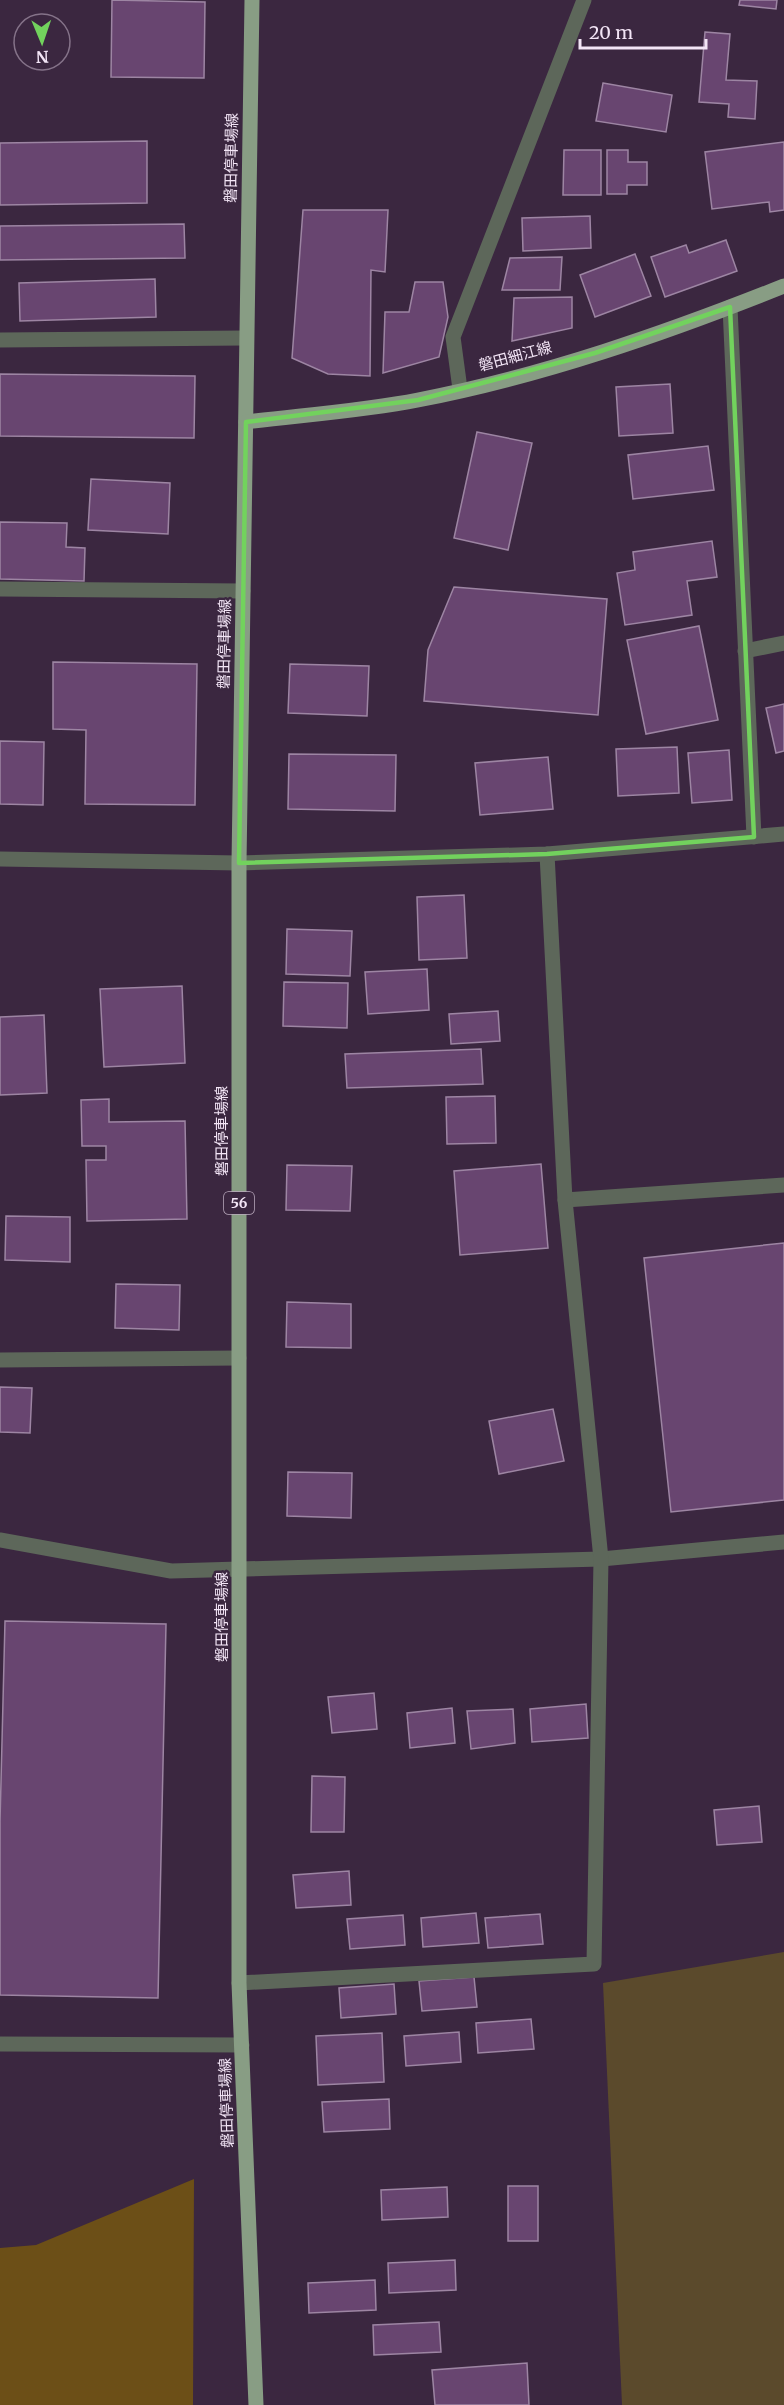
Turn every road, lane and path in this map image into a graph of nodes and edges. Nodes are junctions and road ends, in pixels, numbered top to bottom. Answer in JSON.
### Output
{"nodes":[{"id":1,"x":252,"y":0,"type":"edge"},
{"id":2,"x":584,"y":0,"type":"edge"},
{"id":3,"x":784,"y":286,"type":"edge"},
{"id":4,"x":730,"y":307,"type":"junction"},
{"id":5,"x":245,"y":338,"type":"junction"},
{"id":6,"x":0,"y":340,"type":"edge"},
{"id":7,"x":460,"y":389,"type":"junction"},
{"id":8,"x":246,"y":422,"type":"junction"},
{"id":9,"x":0,"y":590,"type":"edge"},
{"id":10,"x":243,"y":591,"type":"junction"},
{"id":11,"x":784,"y":643,"type":"edge"},
{"id":12,"x":746,"y":651,"type":"junction"},
{"id":13,"x":784,"y":834,"type":"edge"},
{"id":14,"x":754,"y":837,"type":"junction"},
{"id":15,"x":547,"y":854,"type":"junction"},
{"id":16,"x":0,"y":859,"type":"edge"},
{"id":17,"x":239,"y":863,"type":"junction"},
{"id":18,"x":784,"y":1185,"type":"edge"},
{"id":19,"x":565,"y":1200,"type":"junction"},
{"id":20,"x":239,"y":1358,"type":"junction"},
{"id":21,"x":0,"y":1360,"type":"edge"},
{"id":22,"x":0,"y":1540,"type":"edge"},
{"id":23,"x":784,"y":1542,"type":"edge"},
{"id":24,"x":601,"y":1559,"type":"junction"},
{"id":25,"x":239,"y":1569,"type":"junction"},
{"id":26,"x":239,"y":1983,"type":"junction"},
{"id":27,"x":0,"y":2044,"type":"edge"},
{"id":28,"x":242,"y":2046,"type":"junction"},
{"id":29,"x":256,"y":2405,"type":"edge"}],
"edges":[{"from":1,"to":5,"type":"main road","name":"磐田停車場線","number":"56"},
{"from":2,"to":7,"type":"street"},
{"from":3,"to":4,"type":"main road","name":"磐田細江線"},
{"from":4,"to":7,"type":"main road","name":"磐田細江線"},
{"from":4,"to":12,"type":"street"},
{"from":5,"to":6,"type":"street"},
{"from":5,"to":8,"type":"main road","name":"磐田停車場線","number":"56"},
{"from":7,"to":8,"type":"main road","name":"磐田細江線"},
{"from":8,"to":10,"type":"main road","name":"磐田停車場線","number":"56"},
{"from":9,"to":10,"type":"street"},
{"from":10,"to":17,"type":"main road","name":"磐田停車場線","number":"56"},
{"from":11,"to":12,"type":"street"},
{"from":12,"to":14,"type":"street"},
{"from":13,"to":14,"type":"street"},
{"from":14,"to":15,"type":"street"},
{"from":15,"to":17,"type":"street"},
{"from":15,"to":19,"type":"street"},
{"from":16,"to":17,"type":"street"},
{"from":17,"to":20,"type":"main road","name":"磐田停車場線","number":"56"},
{"from":18,"to":19,"type":"street"},
{"from":19,"to":24,"type":"street"},
{"from":20,"to":21,"type":"street"},
{"from":20,"to":25,"type":"main road","name":"磐田停車場線","number":"56"},
{"from":22,"to":25,"type":"street"},
{"from":23,"to":24,"type":"street"},
{"from":24,"to":25,"type":"street"},
{"from":24,"to":26,"type":"street"},
{"from":25,"to":26,"type":"main road","name":"磐田停車場線","number":"56"},
{"from":26,"to":28,"type":"main road","name":"磐田停車場線","number":"56"},
{"from":27,"to":28,"type":"street"},
{"from":28,"to":29,"type":"main road","name":"磐田停車場線","number":"56"}]}
